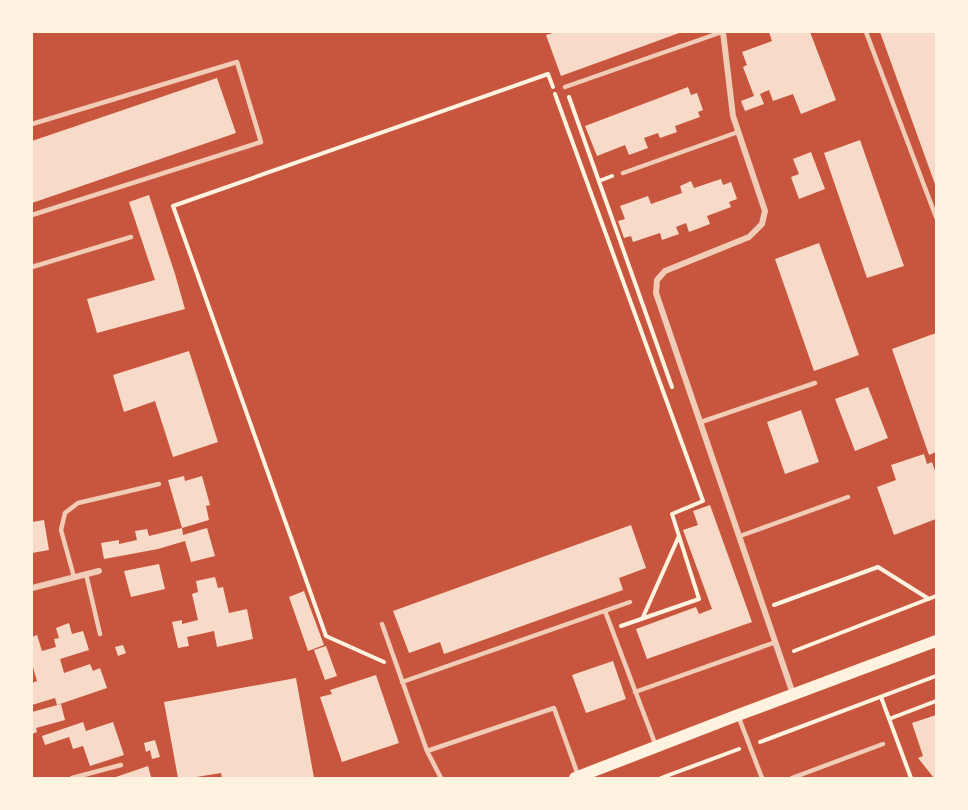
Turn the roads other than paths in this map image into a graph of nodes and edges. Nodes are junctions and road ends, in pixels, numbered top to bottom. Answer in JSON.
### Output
{"nodes":[{"id":1,"x":722,"y":32,"type":"edge"},
{"id":2,"x":866,"y":32,"type":"edge"},
{"id":3,"x":565,"y":87,"type":"road end"},
{"id":4,"x":32,"y":124,"type":"edge"},
{"id":5,"x":738,"y":132,"type":"junction"},
{"id":6,"x":622,"y":172,"type":"dead end"},
{"id":7,"x":32,"y":215,"type":"edge"},
{"id":8,"x":936,"y":217,"type":"edge"},
{"id":9,"x":131,"y":237,"type":"dead end"},
{"id":10,"x":32,"y":267,"type":"edge"},
{"id":11,"x":815,"y":383,"type":"dead end"},
{"id":12,"x":701,"y":422,"type":"junction"},
{"id":13,"x":159,"y":484,"type":"dead end"},
{"id":14,"x":848,"y":497,"type":"dead end"},
{"id":15,"x":740,"y":536,"type":"junction"},
{"id":16,"x":99,"y":571,"type":"dead end"},
{"id":17,"x":86,"y":574,"type":"junction"},
{"id":18,"x":74,"y":577,"type":"junction"},
{"id":19,"x":32,"y":588,"type":"edge"},
{"id":20,"x":630,"y":602,"type":"dead end"},
{"id":21,"x":605,"y":611,"type":"junction"},
{"id":22,"x":382,"y":624,"type":"dead end"},
{"id":23,"x":100,"y":634,"type":"dead end"},
{"id":24,"x":936,"y":641,"type":"edge"},
{"id":25,"x":776,"y":642,"type":"junction"},
{"id":26,"x":402,"y":682,"type":"junction"},
{"id":27,"x":635,"y":692,"type":"junction"},
{"id":28,"x":794,"y":694,"type":"junction"},
{"id":29,"x":738,"y":715,"type":"junction"},
{"id":30,"x":883,"y":744,"type":"dead end"},
{"id":31,"x":656,"y":747,"type":"junction"},
{"id":32,"x":427,"y":752,"type":"junction"},
{"id":33,"x":121,"y":765,"type":"dead end"},
{"id":34,"x":72,"y":778,"type":"edge"},
{"id":35,"x":441,"y":778,"type":"edge"},
{"id":36,"x":577,"y":778,"type":"edge"},
{"id":37,"x":762,"y":778,"type":"edge"},
{"id":38,"x":792,"y":778,"type":"edge"}],
"edges":[{"from":1,"to":3,"type":"lane"},
{"from":1,"to":5,"type":"street"},
{"from":2,"to":8,"type":"lane"},
{"from":4,"to":7,"type":"lane"},
{"from":5,"to":6,"type":"lane"},
{"from":5,"to":12,"type":"street"},
{"from":9,"to":10,"type":"lane"},
{"from":11,"to":12,"type":"lane"},
{"from":12,"to":15,"type":"street"},
{"from":13,"to":18,"type":"lane"},
{"from":14,"to":15,"type":"lane"},
{"from":15,"to":25,"type":"street"},
{"from":16,"to":17,"type":"street"},
{"from":17,"to":18,"type":"street"},
{"from":17,"to":23,"type":"lane"},
{"from":18,"to":19,"type":"street"},
{"from":20,"to":21,"type":"lane"},
{"from":21,"to":26,"type":"lane"},
{"from":21,"to":27,"type":"lane"},
{"from":22,"to":26,"type":"lane"},
{"from":24,"to":28,"type":"main road"},
{"from":25,"to":27,"type":"lane"},
{"from":25,"to":28,"type":"street"},
{"from":26,"to":32,"type":"lane"},
{"from":27,"to":31,"type":"lane"},
{"from":28,"to":29,"type":"main road"},
{"from":29,"to":31,"type":"main road"},
{"from":29,"to":37,"type":"lane"},
{"from":30,"to":38,"type":"lane"},
{"from":31,"to":36,"type":"main road"},
{"from":32,"to":35,"type":"lane"},
{"from":32,"to":36,"type":"lane"},
{"from":33,"to":34,"type":"lane"}]}
